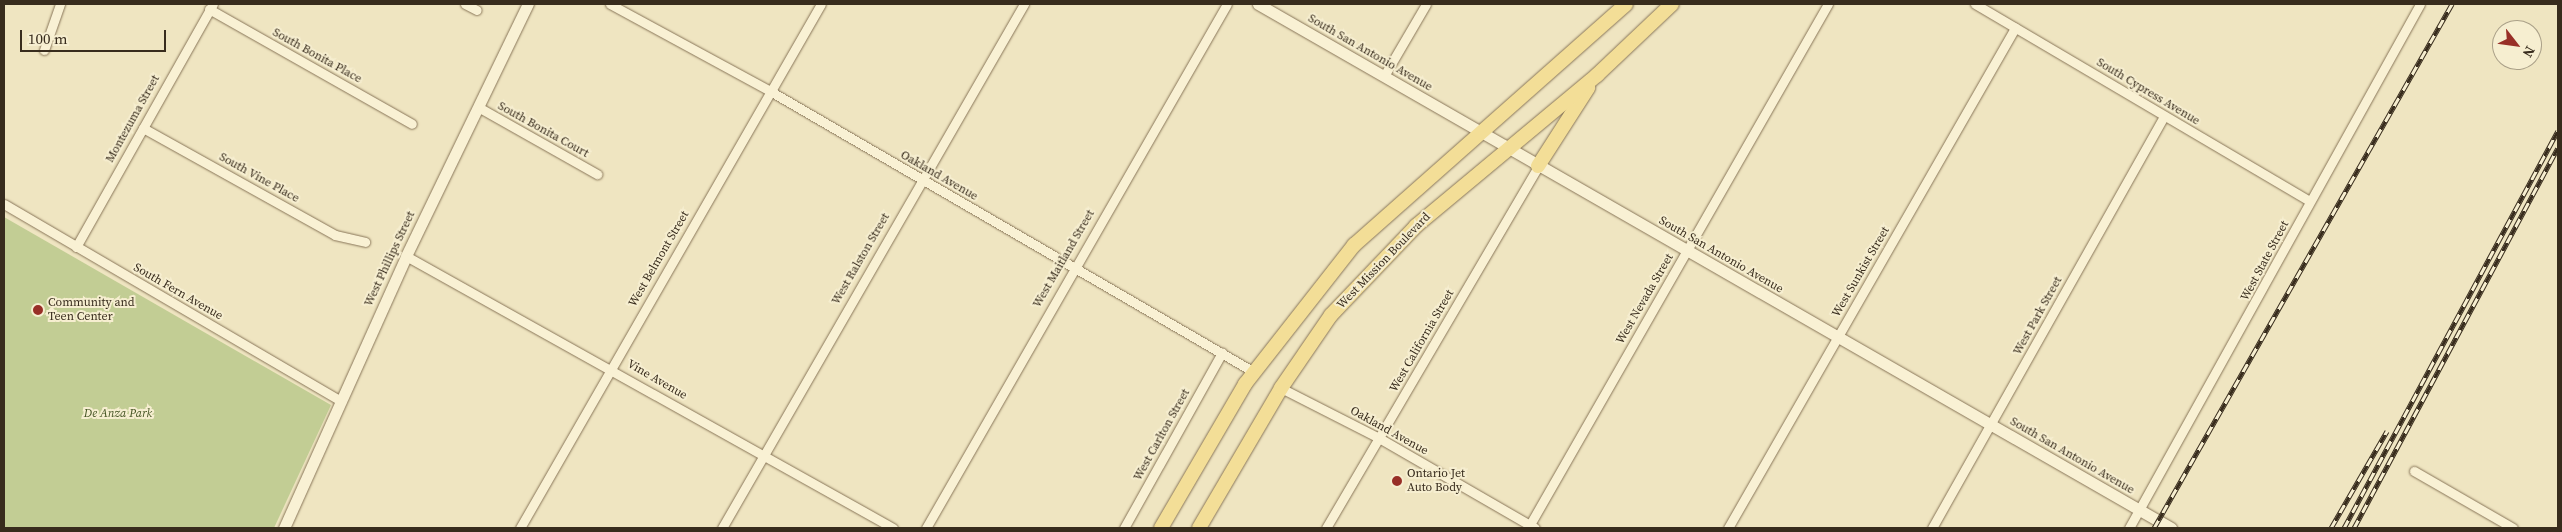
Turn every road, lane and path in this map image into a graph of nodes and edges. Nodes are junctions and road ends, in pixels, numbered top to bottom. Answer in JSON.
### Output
{"nodes":[{"id":1,"x":60,"y":4,"type":"edge"},
{"id":2,"x":465,"y":4,"type":"edge"},
{"id":3,"x":528,"y":4,"type":"edge"},
{"id":4,"x":610,"y":4,"type":"edge"},
{"id":5,"x":821,"y":4,"type":"edge"},
{"id":6,"x":1024,"y":4,"type":"edge"},
{"id":7,"x":1227,"y":4,"type":"edge"},
{"id":8,"x":1258,"y":4,"type":"edge"},
{"id":9,"x":1426,"y":4,"type":"edge"},
{"id":10,"x":1626,"y":4,"type":"edge"},
{"id":11,"x":1672,"y":4,"type":"edge"},
{"id":12,"x":1828,"y":4,"type":"edge"},
{"id":13,"x":1975,"y":4,"type":"edge"},
{"id":14,"x":2420,"y":4,"type":"edge"},
{"id":15,"x":211,"y":6,"type":"edge"},
{"id":16,"x":476,"y":10,"type":"dead end"},
{"id":17,"x":2015,"y":28,"type":"junction"},
{"id":18,"x":44,"y":50,"type":"dead end"},
{"id":19,"x":1597,"y":75,"type":"junction"},
{"id":20,"x":1384,"y":76,"type":"junction"},
{"id":21,"x":770,"y":91,"type":"junction"},
{"id":22,"x":478,"y":107,"type":"junction"},
{"id":23,"x":2164,"y":116,"type":"junction"},
{"id":24,"x":412,"y":124,"type":"dead end"},
{"id":25,"x":143,"y":128,"type":"junction"},
{"id":26,"x":1478,"y":131,"type":"junction"},
{"id":27,"x":1508,"y":149,"type":"junction"},
{"id":28,"x":1538,"y":166,"type":"junction"},
{"id":29,"x":597,"y":174,"type":"dead end"},
{"id":30,"x":921,"y":181,"type":"junction"},
{"id":31,"x":2309,"y":201,"type":"junction"},
{"id":32,"x":4,"y":204,"type":"edge"},
{"id":33,"x":365,"y":242,"type":"dead end"},
{"id":34,"x":76,"y":247,"type":"junction"},
{"id":35,"x":1687,"y":250,"type":"junction"},
{"id":36,"x":406,"y":256,"type":"junction"},
{"id":37,"x":1073,"y":267,"type":"junction"},
{"id":38,"x":1838,"y":339,"type":"junction"},
{"id":39,"x":1222,"y":353,"type":"junction"},
{"id":40,"x":612,"y":368,"type":"junction"},
{"id":41,"x":1254,"y":372,"type":"junction"},
{"id":42,"x":1281,"y":388,"type":"junction"},
{"id":43,"x":340,"y":400,"type":"junction"},
{"id":44,"x":1991,"y":426,"type":"junction"},
{"id":45,"x":1379,"y":438,"type":"junction"},
{"id":46,"x":763,"y":456,"type":"junction"},
{"id":47,"x":2414,"y":471,"type":"dead end"},
{"id":48,"x":2140,"y":510,"type":"junction"},
{"id":49,"x":1531,"y":527,"type":"edge"},
{"id":50,"x":284,"y":528,"type":"edge"},
{"id":51,"x":520,"y":528,"type":"edge"},
{"id":52,"x":722,"y":528,"type":"edge"},
{"id":53,"x":893,"y":528,"type":"edge"},
{"id":54,"x":926,"y":528,"type":"edge"},
{"id":55,"x":1124,"y":528,"type":"edge"},
{"id":56,"x":1161,"y":528,"type":"edge"},
{"id":57,"x":1199,"y":528,"type":"edge"},
{"id":58,"x":1326,"y":528,"type":"edge"},
{"id":59,"x":1728,"y":528,"type":"edge"},
{"id":60,"x":1932,"y":528,"type":"edge"},
{"id":61,"x":2129,"y":528,"type":"edge"},
{"id":62,"x":2171,"y":528,"type":"edge"},
{"id":63,"x":2513,"y":528,"type":"edge"}],
"edges":[{"from":1,"to":18,"type":"street"},
{"from":2,"to":16,"type":"street"},
{"from":3,"to":22,"type":"street","name":"West Phillips Street"},
{"from":4,"to":21,"type":"street","name":"Oakland Avenue"},
{"from":5,"to":21,"type":"street","name":"West Belmont Street"},
{"from":6,"to":30,"type":"street","name":"West Ralston Street"},
{"from":7,"to":37,"type":"street","name":"West Maitland Street"},
{"from":8,"to":20,"type":"street","name":"South San Antonio Avenue"},
{"from":9,"to":20,"type":"street"},
{"from":10,"to":26,"type":"main road"},
{"from":11,"to":19,"type":"main road","name":"West Mission Boulevard"},
{"from":12,"to":35,"type":"street","name":"West Nevada Street"},
{"from":13,"to":17,"type":"street","name":"South Cypress Avenue"},
{"from":14,"to":31,"type":"street","name":"West State Street"},
{"from":15,"to":24,"type":"street","name":"South Bonita Place"},
{"from":15,"to":25,"type":"street","name":"Montezuma Street"},
{"from":17,"to":23,"type":"street","name":"South Cypress Avenue"},
{"from":17,"to":38,"type":"street","name":"West Sunkist Street"},
{"from":19,"to":27,"type":"main road","name":"West Mission Boulevard"},
{"from":19,"to":28,"type":"main road"},
{"from":20,"to":26,"type":"street","name":"South San Antonio Avenue"},
{"from":21,"to":30,"type":"street","name":"Oakland Avenue"},
{"from":21,"to":40,"type":"street","name":"West Belmont Street"},
{"from":22,"to":29,"type":"street","name":"South Bonita Court"},
{"from":22,"to":36,"type":"street","name":"West Phillips Street"},
{"from":23,"to":31,"type":"street","name":"South Cypress Avenue"},
{"from":23,"to":44,"type":"street","name":"West Park Street"},
{"from":25,"to":33,"type":"street","name":"South Vine Place"},
{"from":25,"to":34,"type":"street","name":"Montezuma Street"},
{"from":26,"to":27,"type":"street","name":"South San Antonio Avenue"},
{"from":26,"to":41,"type":"main road"},
{"from":27,"to":28,"type":"street","name":"South San Antonio Avenue"},
{"from":27,"to":42,"type":"main road","name":"West Mission Boulevard"},
{"from":28,"to":35,"type":"street","name":"South San Antonio Avenue"},
{"from":28,"to":45,"type":"street","name":"West California Street"},
{"from":30,"to":37,"type":"street","name":"Oakland Avenue"},
{"from":30,"to":46,"type":"street","name":"West Ralston Street"},
{"from":31,"to":48,"type":"street","name":"West State Street"},
{"from":32,"to":34,"type":"street","name":"South Fern Avenue"},
{"from":34,"to":43,"type":"street","name":"South Fern Avenue"},
{"from":35,"to":38,"type":"street","name":"South San Antonio Avenue"},
{"from":35,"to":49,"type":"street","name":"West Nevada Street"},
{"from":36,"to":40,"type":"street","name":"Vine Avenue"},
{"from":36,"to":43,"type":"street","name":"West Phillips Street"},
{"from":37,"to":39,"type":"street","name":"Oakland Avenue"},
{"from":37,"to":54,"type":"street","name":"West Maitland Street"},
{"from":38,"to":44,"type":"street","name":"South San Antonio Avenue"},
{"from":38,"to":59,"type":"street","name":"West Sunkist Street"},
{"from":39,"to":41,"type":"street","name":"Oakland Avenue"},
{"from":39,"to":55,"type":"street","name":"West Carlton Street"},
{"from":40,"to":46,"type":"street","name":"Vine Avenue"},
{"from":40,"to":51,"type":"street","name":"West Belmont Street"},
{"from":41,"to":56,"type":"main road"},
{"from":42,"to":45,"type":"street","name":"Oakland Avenue"},
{"from":42,"to":57,"type":"main road","name":"West Mission Boulevard"},
{"from":43,"to":50,"type":"street","name":"West Phillips Street"},
{"from":44,"to":48,"type":"street","name":"South San Antonio Avenue"},
{"from":44,"to":60,"type":"street","name":"West Park Street"},
{"from":45,"to":49,"type":"street","name":"Oakland Avenue"},
{"from":45,"to":58,"type":"street","name":"West California Street"},
{"from":46,"to":52,"type":"street","name":"West Ralston Street"},
{"from":46,"to":53,"type":"street","name":"Vine Avenue"},
{"from":47,"to":63,"type":"street"},
{"from":48,"to":61,"type":"street","name":"West State Street"},
{"from":48,"to":62,"type":"street","name":"South San Antonio Avenue"}]}
